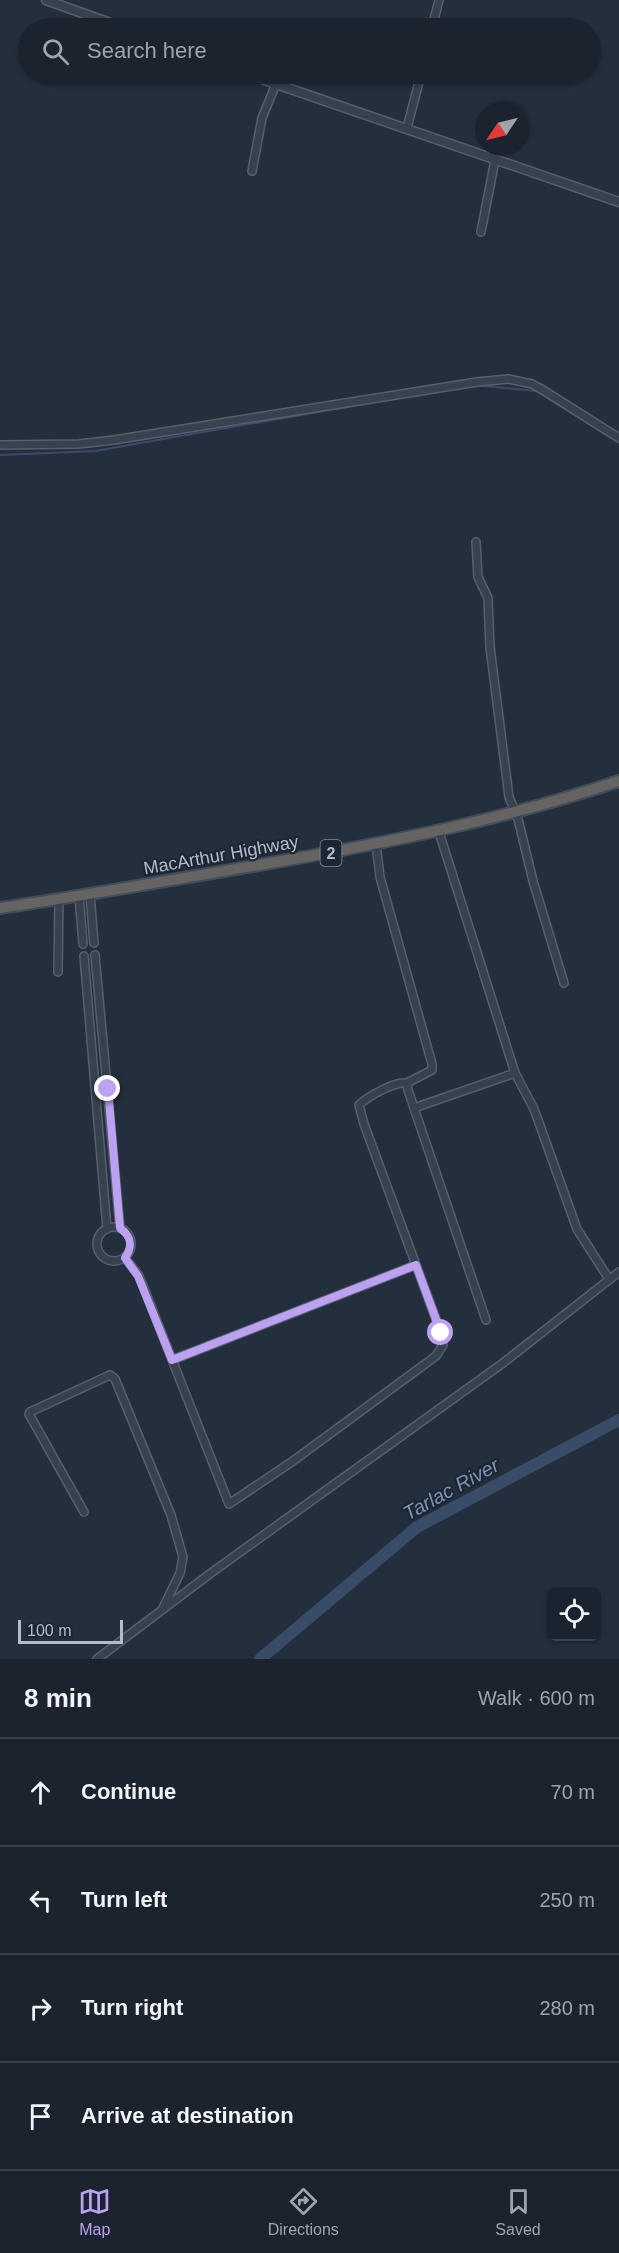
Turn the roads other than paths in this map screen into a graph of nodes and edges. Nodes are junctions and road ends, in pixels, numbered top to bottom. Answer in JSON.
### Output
{"nodes":[{"id":1,"x":46,"y":0,"type":"edge"},
{"id":2,"x":439,"y":0,"type":"edge"},
{"id":3,"x":96,"y":18,"type":"edge"},
{"id":4,"x":434,"y":18,"type":"edge"},
{"id":5,"x":276,"y":84,"type":"joint"},
{"id":6,"x":418,"y":84,"type":"edge"},
{"id":7,"x":407,"y":128,"type":"junction"},
{"id":8,"x":495,"y":160,"type":"junction"},
{"id":9,"x":252,"y":171,"type":"dead end"},
{"id":10,"x":619,"y":202,"type":"edge"},
{"id":11,"x":481,"y":232,"type":"dead end"},
{"id":12,"x":619,"y":438,"type":"edge"},
{"id":13,"x":0,"y":445,"type":"edge"},
{"id":14,"x":476,"y":542,"type":"dead end"},
{"id":15,"x":619,"y":781,"type":"edge"},
{"id":16,"x":514,"y":814,"type":"junction"},
{"id":17,"x":439,"y":832,"type":"junction"},
{"id":18,"x":376,"y":844,"type":"junction"},
{"id":19,"x":90,"y":894,"type":"junction"},
{"id":20,"x":79,"y":896,"type":"junction"},
{"id":21,"x":59,"y":899,"type":"junction"},
{"id":22,"x":0,"y":908,"type":"edge"},
{"id":23,"x":94,"y":943,"type":"dead end"},
{"id":24,"x":83,"y":944,"type":"dead end"},
{"id":25,"x":95,"y":955,"type":"dead end"},
{"id":26,"x":84,"y":956,"type":"dead end"},
{"id":27,"x":58,"y":972,"type":"dead end"},
{"id":28,"x":564,"y":983,"type":"dead end"},
{"id":29,"x":102,"y":1025,"type":"junction"},
{"id":30,"x":90,"y":1028,"type":"junction"},
{"id":31,"x":515,"y":1073,"type":"junction"},
{"id":32,"x":407,"y":1083,"type":"junction"},
{"id":33,"x":108,"y":1089,"type":"junction"},
{"id":34,"x":95,"y":1090,"type":"junction"},
{"id":35,"x":414,"y":1108,"type":"junction"},
{"id":36,"x":114,"y":1154,"type":"junction"},
{"id":37,"x":100,"y":1155,"type":"junction"},
{"id":38,"x":120,"y":1228,"type":"junction"},
{"id":39,"x":107,"y":1229,"type":"junction"},
{"id":40,"x":125,"y":1258,"type":"junction"},
{"id":41,"x":416,"y":1265,"type":"junction"},
{"id":42,"x":619,"y":1272,"type":"edge"},
{"id":43,"x":609,"y":1279,"type":"junction"},
{"id":44,"x":486,"y":1320,"type":"dead end"},
{"id":45,"x":172,"y":1360,"type":"junction"},
{"id":46,"x":84,"y":1512,"type":"dead end"},
{"id":47,"x":162,"y":1610,"type":"junction"},
{"id":48,"x":97,"y":1659,"type":"edge"}],
"edges":[{"from":1,"to":3,"type":"street"},
{"from":2,"to":4,"type":"street"},
{"from":5,"to":7,"type":"street"},
{"from":5,"to":9,"type":"street"},
{"from":6,"to":7,"type":"street"},
{"from":7,"to":8,"type":"street"},
{"from":8,"to":10,"type":"street"},
{"from":8,"to":11,"type":"street"},
{"from":12,"to":13,"type":"street"},
{"from":14,"to":16,"type":"street"},
{"from":15,"to":16,"type":"highway","name":"MacArthur Highway","number":"2"},
{"from":16,"to":17,"type":"highway","name":"MacArthur Highway","number":"2"},
{"from":16,"to":28,"type":"street"},
{"from":17,"to":18,"type":"highway","name":"MacArthur Highway","number":"2"},
{"from":17,"to":31,"type":"street"},
{"from":18,"to":19,"type":"highway","name":"MacArthur Highway","number":"2"},
{"from":18,"to":32,"type":"street"},
{"from":19,"to":20,"type":"highway","name":"MacArthur Highway","number":"2"},
{"from":19,"to":23,"type":"street"},
{"from":20,"to":21,"type":"highway","name":"MacArthur Highway","number":"2"},
{"from":20,"to":24,"type":"street"},
{"from":21,"to":22,"type":"highway","name":"MacArthur Highway","number":"2"},
{"from":21,"to":27,"type":"street"},
{"from":25,"to":29,"type":"street"},
{"from":26,"to":30,"type":"street"},
{"from":29,"to":30,"type":"street"},
{"from":29,"to":33,"type":"street"},
{"from":30,"to":34,"type":"street"},
{"from":31,"to":35,"type":"street"},
{"from":31,"to":43,"type":"street"},
{"from":32,"to":35,"type":"street"},
{"from":32,"to":41,"type":"street"},
{"from":33,"to":34,"type":"street"},
{"from":33,"to":36,"type":"street"},
{"from":34,"to":37,"type":"street"},
{"from":35,"to":44,"type":"street"},
{"from":36,"to":37,"type":"street"},
{"from":36,"to":38,"type":"street"},
{"from":37,"to":39,"type":"street"},
{"from":38,"to":39,"type":"street"},
{"from":38,"to":40,"type":"street"},
{"from":39,"to":40,"type":"street"},
{"from":40,"to":45,"type":"street"},
{"from":41,"to":45,"type":"street"},
{"from":41,"to":45,"type":"street"},
{"from":42,"to":43,"type":"street"},
{"from":43,"to":47,"type":"street"},
{"from":46,"to":47,"type":"street"},
{"from":47,"to":48,"type":"street"}]}
